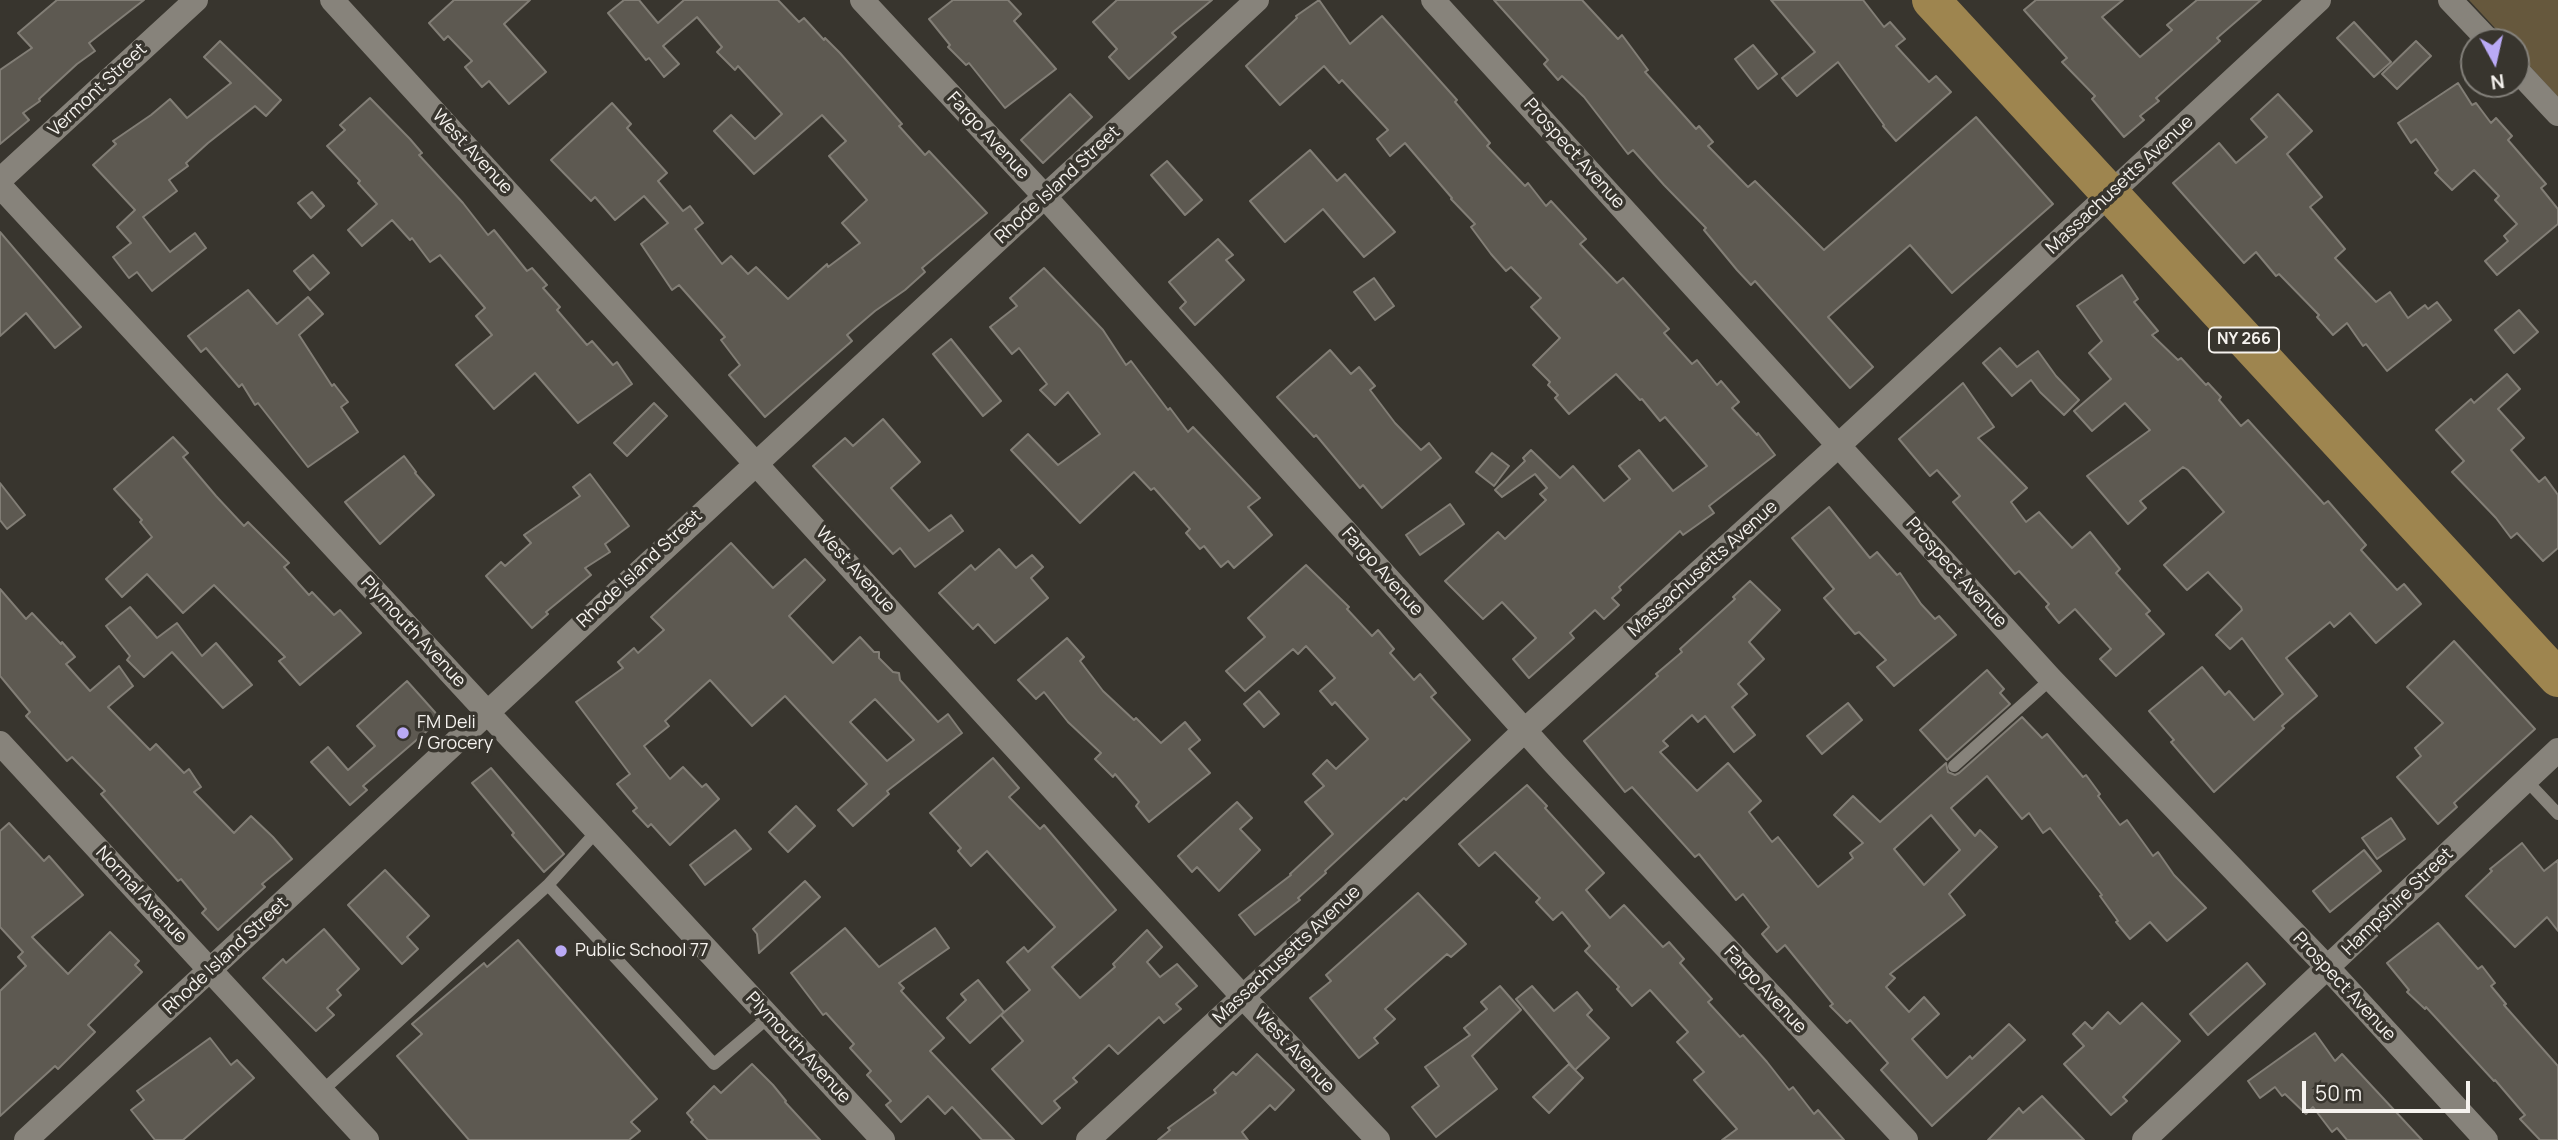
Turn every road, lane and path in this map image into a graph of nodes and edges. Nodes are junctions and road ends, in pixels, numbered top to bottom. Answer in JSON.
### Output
{"nodes":[{"id":1,"x":196,"y":0,"type":"edge"},
{"id":2,"x":332,"y":0,"type":"edge"},
{"id":3,"x":862,"y":0,"type":"edge"},
{"id":4,"x":1257,"y":0,"type":"edge"},
{"id":5,"x":1433,"y":0,"type":"edge"},
{"id":6,"x":1931,"y":0,"type":"edge"},
{"id":7,"x":2319,"y":0,"type":"edge"},
{"id":8,"x":2450,"y":0,"type":"edge"},
{"id":9,"x":2477,"y":28,"type":"edge"},
{"id":10,"x":2530,"y":84,"type":"edge"},
{"id":11,"x":2558,"y":114,"type":"edge"},
{"id":12,"x":0,"y":180,"type":"edge"},
{"id":13,"x":0,"y":186,"type":"edge"},
{"id":14,"x":2109,"y":195,"type":"junction"},
{"id":15,"x":1045,"y":198,"type":"junction"},
{"id":16,"x":1839,"y":445,"type":"junction"},
{"id":17,"x":756,"y":462,"type":"junction"},
{"id":18,"x":2558,"y":678,"type":"edge"},
{"id":19,"x":2051,"y":679,"type":"junction"},
{"id":20,"x":486,"y":712,"type":"junction"},
{"id":21,"x":1525,"y":730,"type":"junction"},
{"id":22,"x":0,"y":743,"type":"edge"},
{"id":23,"x":2558,"y":750,"type":"edge"},
{"id":24,"x":1954,"y":766,"type":"dead end"},
{"id":25,"x":2526,"y":780,"type":"junction"},
{"id":26,"x":2558,"y":813,"type":"edge"},
{"id":27,"x":597,"y":831,"type":"junction"},
{"id":28,"x":548,"y":885,"type":"junction"},
{"id":29,"x":2328,"y":968,"type":"junction"},
{"id":30,"x":211,"y":970,"type":"junction"},
{"id":31,"x":1243,"y":997,"type":"junction"},
{"id":32,"x":769,"y":1017,"type":"junction"},
{"id":33,"x":322,"y":1091,"type":"junction"},
{"id":34,"x":26,"y":1140,"type":"edge"},
{"id":35,"x":367,"y":1140,"type":"edge"},
{"id":36,"x":883,"y":1140,"type":"edge"},
{"id":37,"x":1088,"y":1140,"type":"edge"},
{"id":38,"x":1378,"y":1140,"type":"edge"},
{"id":39,"x":1906,"y":1140,"type":"edge"},
{"id":40,"x":2144,"y":1140,"type":"edge"},
{"id":41,"x":2486,"y":1140,"type":"edge"}],
"edges":[{"from":1,"to":12,"type":"street","name":"Vermont Street"},
{"from":2,"to":17,"type":"street","name":"West Avenue"},
{"from":3,"to":15,"type":"street","name":"Fargo Avenue"},
{"from":4,"to":15,"type":"street","name":"Rhode Island Street"},
{"from":5,"to":16,"type":"street","name":"Prospect Avenue"},
{"from":6,"to":14,"type":"main road","number":"NY 266"},
{"from":7,"to":14,"type":"street","name":"Massachusetts Avenue"},
{"from":8,"to":9,"type":"street"},
{"from":10,"to":11,"type":"street"},
{"from":13,"to":20,"type":"street","name":"Plymouth Avenue"},
{"from":14,"to":16,"type":"street","name":"Massachusetts Avenue"},
{"from":14,"to":18,"type":"main road","number":"NY 266"},
{"from":15,"to":17,"type":"street","name":"Rhode Island Street"},
{"from":15,"to":21,"type":"street","name":"Fargo Avenue"},
{"from":16,"to":19,"type":"street","name":"Prospect Avenue"},
{"from":16,"to":21,"type":"street","name":"Massachusetts Avenue"},
{"from":17,"to":20,"type":"street","name":"Rhode Island Street"},
{"from":17,"to":31,"type":"street","name":"West Avenue"},
{"from":19,"to":24,"type":"lane"},
{"from":19,"to":29,"type":"street","name":"Prospect Avenue"},
{"from":20,"to":27,"type":"street","name":"Plymouth Avenue"},
{"from":20,"to":30,"type":"street","name":"Rhode Island Street"},
{"from":21,"to":31,"type":"street","name":"Massachusetts Avenue"},
{"from":21,"to":39,"type":"street","name":"Fargo Avenue"},
{"from":22,"to":30,"type":"street","name":"Normal Avenue"},
{"from":23,"to":25,"type":"street","name":"Hampshire Street"},
{"from":25,"to":26,"type":"lane"},
{"from":25,"to":29,"type":"street","name":"Hampshire Street"},
{"from":27,"to":28,"type":"lane"},
{"from":27,"to":32,"type":"street","name":"Plymouth Avenue"},
{"from":28,"to":32,"type":"lane"},
{"from":28,"to":33,"type":"lane"},
{"from":29,"to":40,"type":"street","name":"Hampshire Street"},
{"from":29,"to":41,"type":"street","name":"Prospect Avenue"},
{"from":30,"to":33,"type":"street","name":"Normal Avenue"},
{"from":30,"to":34,"type":"street","name":"Rhode Island Street"},
{"from":31,"to":37,"type":"street","name":"Massachusetts Avenue"},
{"from":31,"to":38,"type":"street","name":"West Avenue"},
{"from":32,"to":36,"type":"street","name":"Plymouth Avenue"},
{"from":33,"to":35,"type":"street","name":"Normal Avenue"}]}
